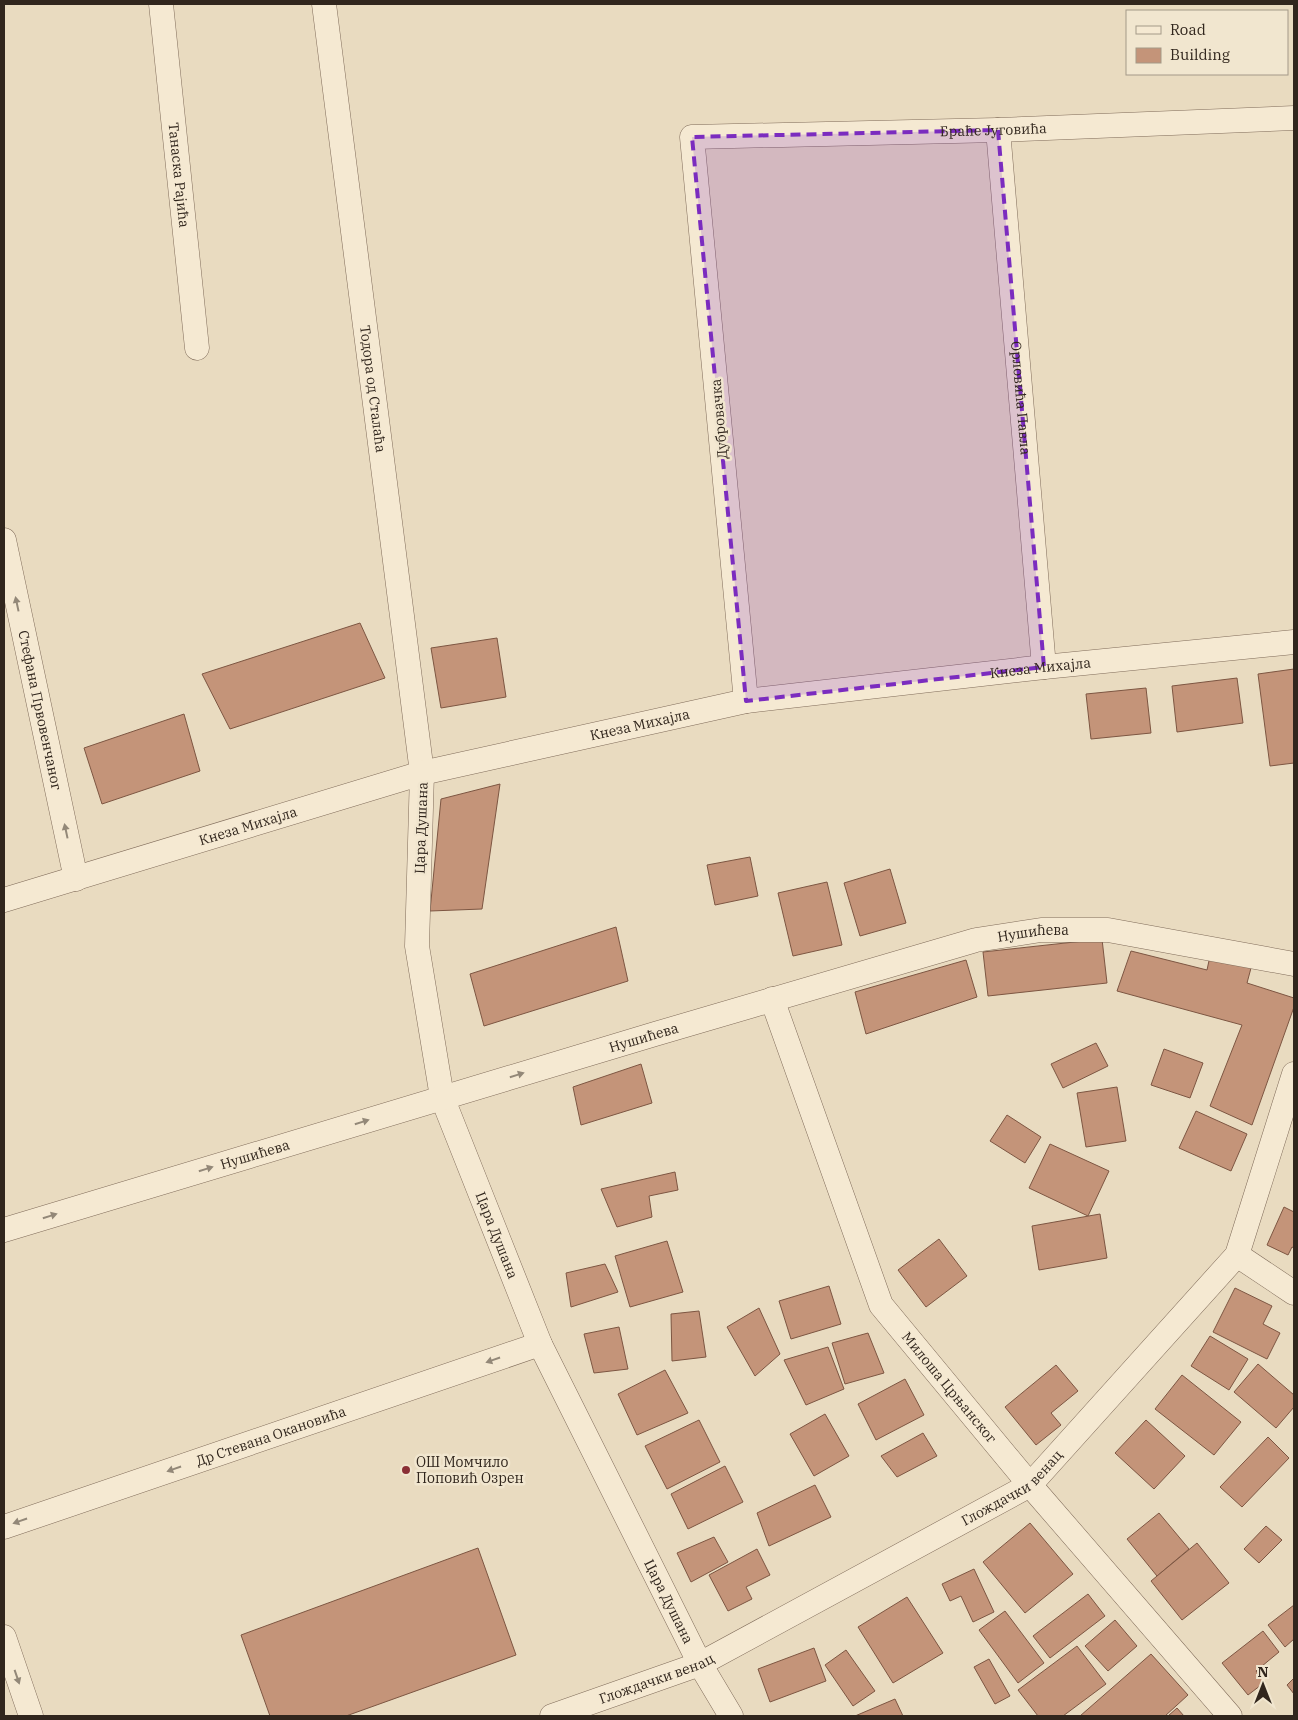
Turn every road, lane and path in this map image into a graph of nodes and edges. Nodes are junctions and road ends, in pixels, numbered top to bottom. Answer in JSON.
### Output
{"nodes":[{"id":1,"x":161,"y":4,"type":"edge"},
{"id":2,"x":324,"y":4,"type":"edge"},
{"id":3,"x":1294,"y":118,"type":"edge"},
{"id":4,"x":998,"y":130,"type":"junction"},
{"id":5,"x":692,"y":137,"type":"joint"},
{"id":6,"x":198,"y":348,"type":"dead end"},
{"id":7,"x":4,"y":540,"type":"edge"},
{"id":8,"x":1294,"y":642,"type":"edge"},
{"id":9,"x":1044,"y":666,"type":"junction"},
{"id":10,"x":746,"y":701,"type":"junction"},
{"id":11,"x":422,"y":773,"type":"junction"},
{"id":12,"x":76,"y":879,"type":"junction"},
{"id":13,"x":4,"y":900,"type":"edge"},
{"id":14,"x":1294,"y":964,"type":"edge"},
{"id":15,"x":772,"y":999,"type":"junction"},
{"id":16,"x":1294,"y":1074,"type":"edge"},
{"id":17,"x":442,"y":1097,"type":"junction"},
{"id":18,"x":4,"y":1230,"type":"edge"},
{"id":19,"x":1237,"y":1255,"type":"junction"},
{"id":20,"x":1294,"y":1293,"type":"edge"},
{"id":21,"x":540,"y":1344,"type":"junction"},
{"id":22,"x":1030,"y":1485,"type":"junction"},
{"id":23,"x":4,"y":1527,"type":"edge"},
{"id":24,"x":4,"y":1637,"type":"edge"},
{"id":25,"x":700,"y":1664,"type":"junction"},
{"id":26,"x":30,"y":1716,"type":"edge"},
{"id":27,"x":552,"y":1716,"type":"edge"},
{"id":28,"x":717,"y":1716,"type":"edge"},
{"id":29,"x":731,"y":1716,"type":"edge"},
{"id":30,"x":1230,"y":1716,"type":"edge"}],
"edges":[{"from":1,"to":6,"type":"street","name":"Танаска Рајића"},
{"from":2,"to":11,"type":"street","name":"Тодора од Сталаћа"},
{"from":3,"to":4,"type":"street","name":"Браће Југовића"},
{"from":4,"to":5,"type":"street","name":"Браће Југовића"},
{"from":4,"to":9,"type":"street","name":"Орловића Павла"},
{"from":5,"to":10,"type":"street","name":"Дубровачка"},
{"from":12,"to":7,"type":"street","name":"Стефана Првовенчаног","one_way":true},
{"from":8,"to":9,"type":"street","name":"Кнеза Михајла"},
{"from":9,"to":10,"type":"street","name":"Кнеза Михајла"},
{"from":10,"to":11,"type":"street","name":"Кнеза Михајла"},
{"from":11,"to":12,"type":"street","name":"Кнеза Михајла"},
{"from":11,"to":17,"type":"street","name":"Цара Душана"},
{"from":12,"to":13,"type":"street","name":"Кнеза Михајла"},
{"from":14,"to":15,"type":"street","name":"Нушићева"},
{"from":17,"to":15,"type":"street","name":"Нушићева","one_way":true},
{"from":15,"to":22,"type":"street","name":"Милоша Црњанског"},
{"from":16,"to":19,"type":"street","name":"Глождачки венац"},
{"from":18,"to":17,"type":"street","name":"Нушићева","one_way":true},
{"from":17,"to":21,"type":"street","name":"Цара Душана"},
{"from":19,"to":20,"type":"street"},
{"from":19,"to":22,"type":"street","name":"Глождачки венац"},
{"from":21,"to":23,"type":"street","name":"Др Стевана Окановића","one_way":true},
{"from":21,"to":25,"type":"street","name":"Цара Душана"},
{"from":22,"to":25,"type":"street","name":"Глождачки венац"},
{"from":22,"to":30,"type":"street","name":"Милоша Црњанског"},
{"from":24,"to":26,"type":"street","one_way":true},
{"from":25,"to":27,"type":"street","name":"Глождачки венац"},
{"from":25,"to":28,"type":"street","name":"Цара Душана"},
{"from":25,"to":29,"type":"street","name":"Цара Душана"}]}
